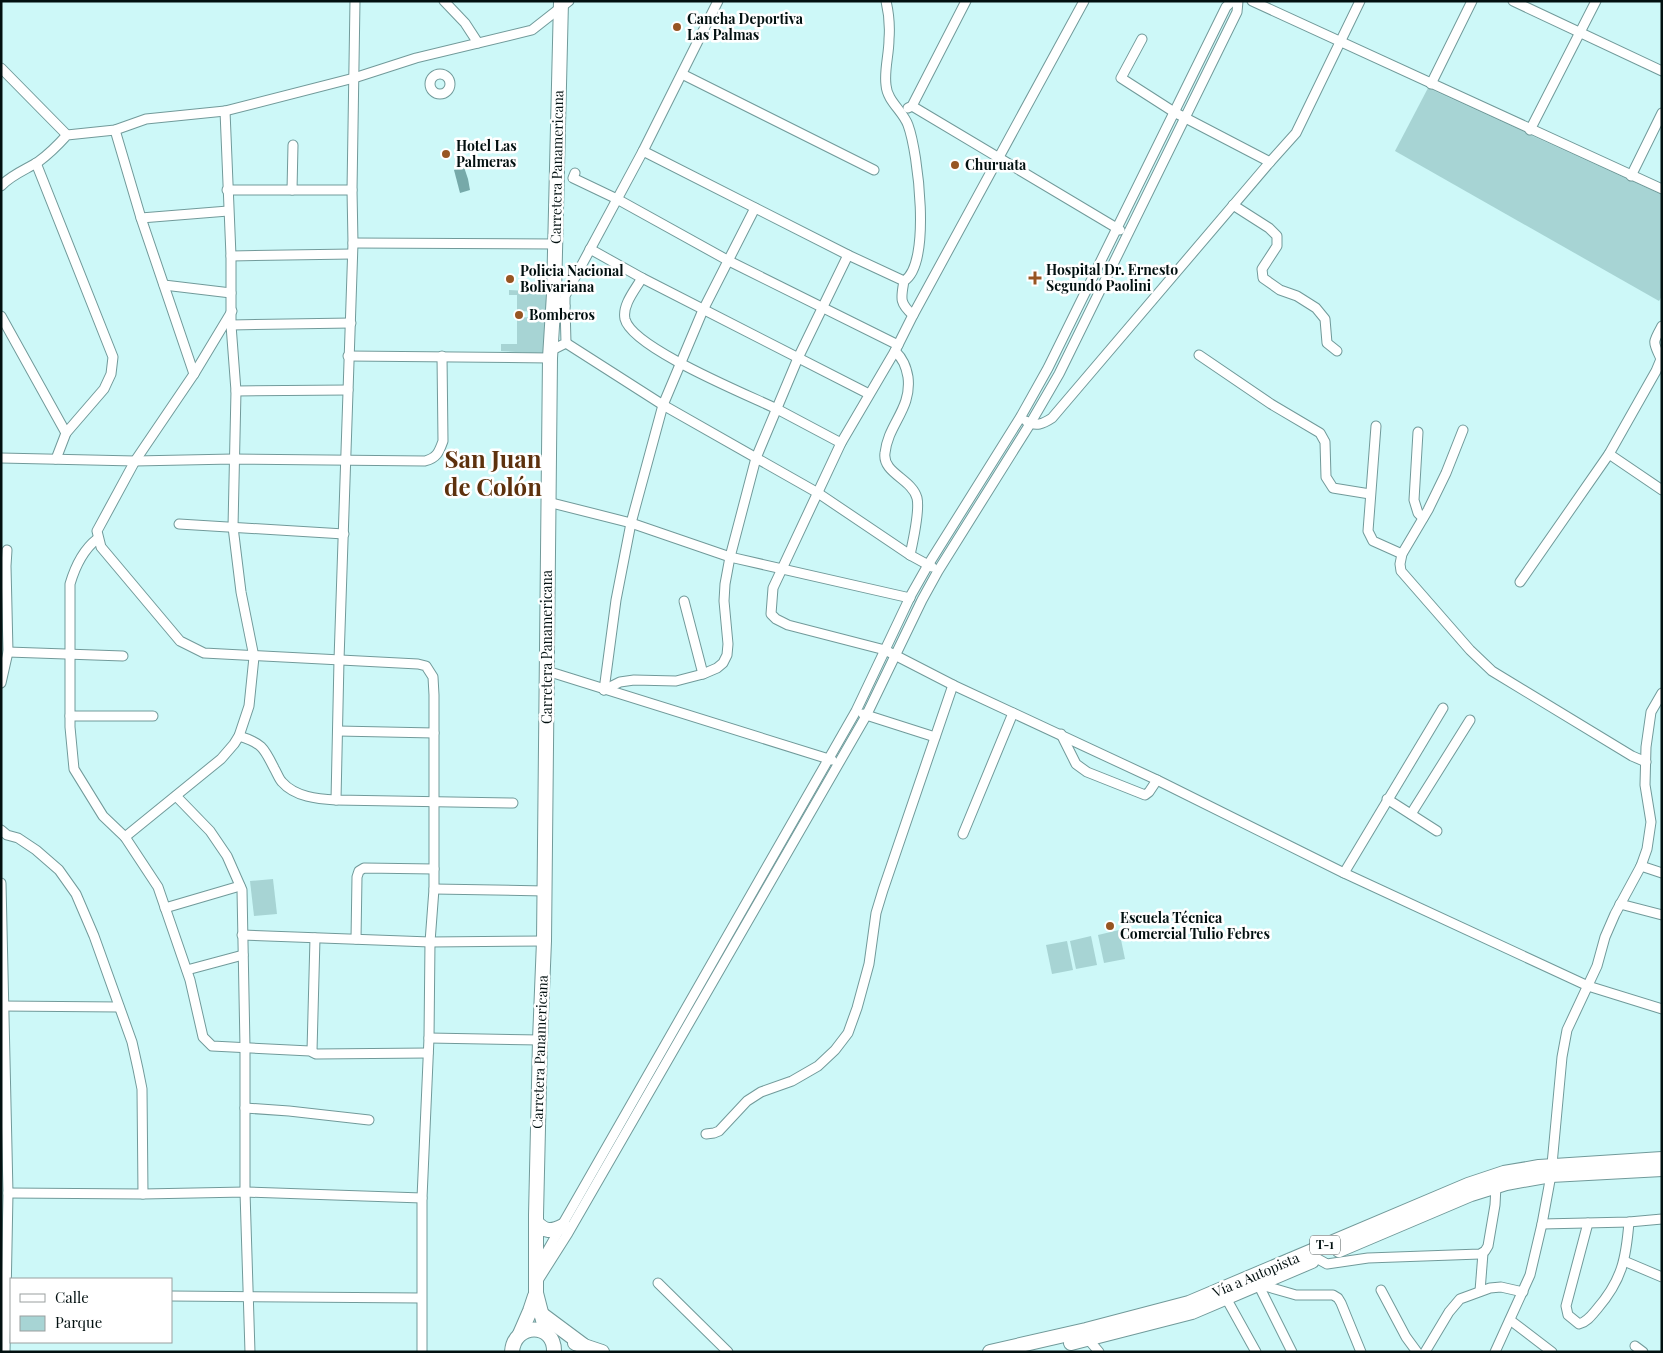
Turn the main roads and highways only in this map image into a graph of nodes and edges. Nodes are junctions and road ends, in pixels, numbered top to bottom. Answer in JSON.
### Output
{"nodes":[{"id":1,"x":564,"y":4,"type":"edge"},
{"id":2,"x":1662,"y":1159,"type":"edge"},
{"id":3,"x":1662,"y":1169,"type":"edge"},
{"id":4,"x":1552,"y":1170,"type":"junction"},
{"id":5,"x":536,"y":1222,"type":"junction"},
{"id":6,"x":563,"y":1226,"type":"road end"},
{"id":7,"x":536,"y":1283,"type":"junction"},
{"id":8,"x":540,"y":1313,"type":"junction"},
{"id":9,"x":520,"y":1334,"type":"junction"},
{"id":10,"x":1087,"y":1334,"type":"junction"},
{"id":11,"x":551,"y":1342,"type":"edge"},
{"id":12,"x":583,"y":1345,"type":"junction"},
{"id":13,"x":511,"y":1350,"type":"edge"},
{"id":14,"x":602,"y":1352,"type":"edge"},
{"id":15,"x":990,"y":1352,"type":"edge"},
{"id":16,"x":1033,"y":1352,"type":"edge"}],
"edges":[{"from":1,"to":5,"type":"main road","name":"Carretera Panamericana"},
{"from":2,"to":4,"type":"main road","name":"Vía a Autopista","number":"T-1"},
{"from":3,"to":4,"type":"main road","name":"Vía a Autopista","number":"T-1"},
{"from":4,"to":10,"type":"main road","name":"Vía a Autopista","number":"T-1"},
{"from":4,"to":10,"type":"main road","name":"Vía a Autopista","number":"T-1"},
{"from":5,"to":6,"type":"main road"},
{"from":5,"to":7,"type":"main road","name":"Carretera Panamericana"},
{"from":7,"to":8,"type":"main road","name":"Carretera Panamericana"},
{"from":7,"to":9,"type":"main road","name":"Carretera Panamericana"},
{"from":8,"to":11,"type":"main road","name":"Carretera Panamericana"},
{"from":8,"to":12,"type":"main road"},
{"from":9,"to":11,"type":"main road"},
{"from":9,"to":13,"type":"main road","name":"Carretera Panamericana"},
{"from":10,"to":15,"type":"main road","name":"Vía a Autopista","number":"T-1"},
{"from":10,"to":16,"type":"main road","name":"Vía a Autopista","number":"T-1"},
{"from":11,"to":12,"type":"main road"},
{"from":12,"to":14,"type":"main road"}]}
